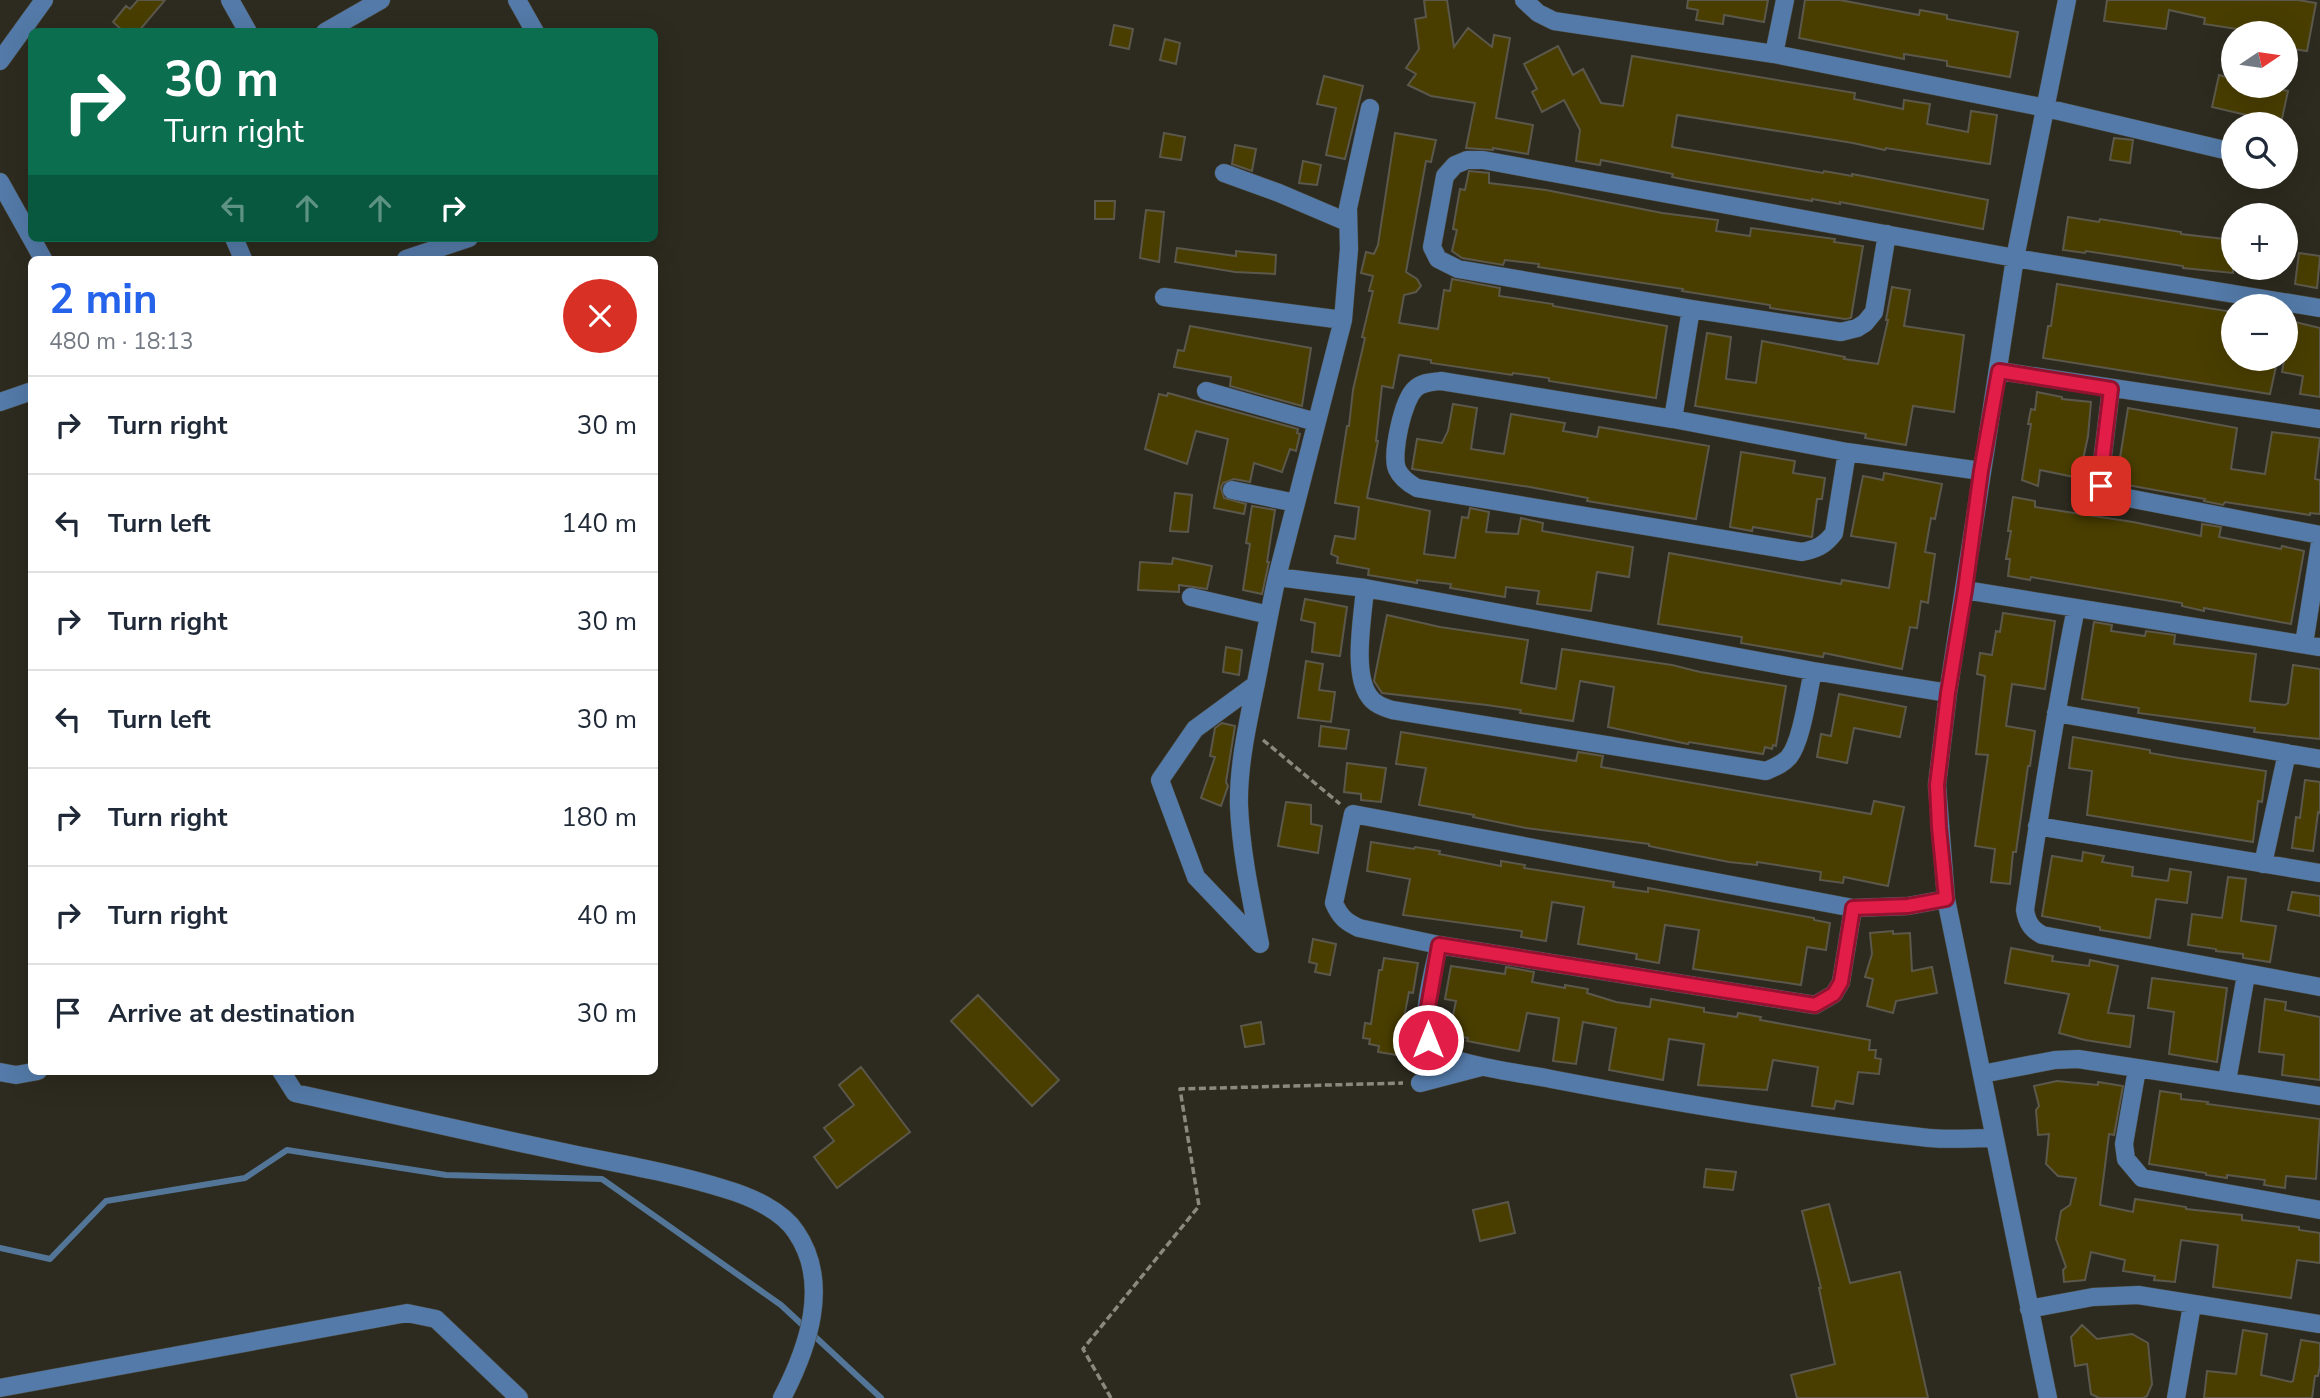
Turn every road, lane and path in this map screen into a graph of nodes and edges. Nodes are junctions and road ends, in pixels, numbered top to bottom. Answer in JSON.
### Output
{"nodes":[{"id":1,"x":44,"y":0,"type":"edge"},
{"id":2,"x":230,"y":0,"type":"edge"},
{"id":3,"x":381,"y":0,"type":"edge"},
{"id":4,"x":517,"y":0,"type":"edge"},
{"id":5,"x":1524,"y":0,"type":"edge"},
{"id":6,"x":1785,"y":0,"type":"edge"},
{"id":7,"x":2067,"y":0,"type":"edge"},
{"id":8,"x":246,"y":28,"type":"edge"},
{"id":9,"x":332,"y":28,"type":"edge"},
{"id":10,"x":533,"y":28,"type":"edge"},
{"id":11,"x":1774,"y":54,"type":"junction"},
{"id":12,"x":0,"y":61,"type":"edge"},
{"id":13,"x":1370,"y":108,"type":"dead end"},
{"id":14,"x":2046,"y":108,"type":"junction"},
{"id":15,"x":2221,"y":149,"type":"edge"},
{"id":16,"x":1224,"y":173,"type":"dead end"},
{"id":17,"x":0,"y":182,"type":"edge"},
{"id":18,"x":1347,"y":222,"type":"junction"},
{"id":19,"x":28,"y":232,"type":"edge"},
{"id":20,"x":1887,"y":234,"type":"junction"},
{"id":21,"x":457,"y":242,"type":"edge"},
{"id":22,"x":416,"y":256,"type":"edge"},
{"id":23,"x":2015,"y":258,"type":"junction"},
{"id":24,"x":1164,"y":297,"type":"dead end"},
{"id":25,"x":2320,"y":308,"type":"edge"},
{"id":26,"x":1691,"y":309,"type":"junction"},
{"id":27,"x":1343,"y":320,"type":"junction"},
{"id":28,"x":1999,"y":371,"type":"junction"},
{"id":29,"x":2111,"y":389,"type":"junction"},
{"id":30,"x":1206,"y":391,"type":"dead end"},
{"id":31,"x":28,"y":392,"type":"edge"},
{"id":32,"x":0,"y":402,"type":"edge"},
{"id":33,"x":1673,"y":419,"type":"junction"},
{"id":34,"x":2320,"y":419,"type":"edge"},
{"id":35,"x":1316,"y":422,"type":"junction"},
{"id":36,"x":1847,"y":452,"type":"junction"},
{"id":37,"x":1981,"y":471,"type":"junction"},
{"id":38,"x":1232,"y":490,"type":"dead end"},
{"id":39,"x":1296,"y":503,"type":"junction"},
{"id":40,"x":2320,"y":535,"type":"edge"},
{"id":41,"x":2320,"y":543,"type":"edge"},
{"id":42,"x":1277,"y":578,"type":"junction"},
{"id":43,"x":1365,"y":588,"type":"junction"},
{"id":44,"x":1965,"y":590,"type":"junction"},
{"id":45,"x":1191,"y":597,"type":"dead end"},
{"id":46,"x":2076,"y":608,"type":"junction"},
{"id":47,"x":1269,"y":615,"type":"junction"},
{"id":48,"x":2312,"y":646,"type":"edge"},
{"id":49,"x":1813,"y":671,"type":"junction"},
{"id":50,"x":1255,"y":685,"type":"junction"},
{"id":51,"x":1948,"y":693,"type":"junction"},
{"id":52,"x":2056,"y":712,"type":"junction"},
{"id":53,"x":1246,"y":729,"type":"junction"},
{"id":54,"x":2287,"y":753,"type":"junction"},
{"id":55,"x":2320,"y":759,"type":"edge"},
{"id":56,"x":1353,"y":814,"type":"junction"},
{"id":57,"x":2037,"y":826,"type":"junction"},
{"id":58,"x":2263,"y":864,"type":"junction"},
{"id":59,"x":2320,"y":873,"type":"edge"},
{"id":60,"x":1946,"y":899,"type":"junction"},
{"id":61,"x":1853,"y":908,"type":"junction"},
{"id":62,"x":1439,"y":945,"type":"junction"},
{"id":63,"x":2246,"y":975,"type":"junction"},
{"id":64,"x":2320,"y":987,"type":"edge"},
{"id":65,"x":1484,"y":1066,"type":"junction"},
{"id":66,"x":2137,"y":1069,"type":"junction"},
{"id":67,"x":0,"y":1072,"type":"edge"},
{"id":68,"x":28,"y":1072,"type":"edge"},
{"id":69,"x":1982,"y":1074,"type":"junction"},
{"id":70,"x":284,"y":1075,"type":"edge"},
{"id":71,"x":2227,"y":1081,"type":"junction"},
{"id":72,"x":1420,"y":1083,"type":"joint"},
{"id":73,"x":2320,"y":1096,"type":"edge"},
{"id":74,"x":1993,"y":1138,"type":"junction"},
{"id":75,"x":2320,"y":1210,"type":"edge"},
{"id":76,"x":2192,"y":1306,"type":"junction"},
{"id":77,"x":2029,"y":1309,"type":"junction"},
{"id":78,"x":2320,"y":1324,"type":"edge"},
{"id":79,"x":0,"y":1388,"type":"edge"},
{"id":80,"x":519,"y":1398,"type":"edge"},
{"id":81,"x":782,"y":1398,"type":"edge"},
{"id":82,"x":1111,"y":1398,"type":"edge"},
{"id":83,"x":2048,"y":1398,"type":"edge"},
{"id":84,"x":2176,"y":1398,"type":"edge"}],
"edges":[{"from":1,"to":12,"type":"street"},
{"from":2,"to":8,"type":"street"},
{"from":3,"to":9,"type":"street"},
{"from":4,"to":10,"type":"street"},
{"from":5,"to":11,"type":"street"},
{"from":6,"to":11,"type":"street"},
{"from":7,"to":14,"type":"street"},
{"from":11,"to":14,"type":"street"},
{"from":13,"to":18,"type":"street"},
{"from":14,"to":15,"type":"street"},
{"from":14,"to":23,"type":"street"},
{"from":16,"to":18,"type":"street"},
{"from":17,"to":19,"type":"street"},
{"from":18,"to":27,"type":"street"},
{"from":20,"to":23,"type":"street"},
{"from":20,"to":26,"type":"street"},
{"from":20,"to":26,"type":"street"},
{"from":21,"to":22,"type":"street"},
{"from":23,"to":25,"type":"street"},
{"from":23,"to":28,"type":"street"},
{"from":24,"to":27,"type":"street"},
{"from":26,"to":33,"type":"street"},
{"from":27,"to":35,"type":"street"},
{"from":28,"to":29,"type":"street"},
{"from":28,"to":37,"type":"street"},
{"from":29,"to":34,"type":"street"},
{"from":29,"to":40,"type":"street"},
{"from":30,"to":35,"type":"street"},
{"from":31,"to":32,"type":"street"},
{"from":33,"to":36,"type":"street"},
{"from":33,"to":36,"type":"street"},
{"from":35,"to":39,"type":"street"},
{"from":36,"to":37,"type":"street"},
{"from":37,"to":44,"type":"street"},
{"from":38,"to":39,"type":"street"},
{"from":39,"to":42,"type":"street"},
{"from":41,"to":48,"type":"street"},
{"from":42,"to":43,"type":"street"},
{"from":42,"to":47,"type":"street"},
{"from":43,"to":49,"type":"street"},
{"from":43,"to":49,"type":"street"},
{"from":44,"to":46,"type":"street"},
{"from":44,"to":51,"type":"street"},
{"from":45,"to":47,"type":"street"},
{"from":46,"to":48,"type":"street"},
{"from":46,"to":52,"type":"street"},
{"from":47,"to":50,"type":"street"},
{"from":49,"to":51,"type":"street"},
{"from":50,"to":53,"type":"street"},
{"from":50,"to":53,"type":"street"},
{"from":51,"to":60,"type":"street"},
{"from":52,"to":54,"type":"street"},
{"from":52,"to":57,"type":"street"},
{"from":53,"to":56,"type":"path"},
{"from":54,"to":55,"type":"street"},
{"from":54,"to":58,"type":"street"},
{"from":56,"to":61,"type":"street"},
{"from":56,"to":62,"type":"street"},
{"from":57,"to":58,"type":"street"},
{"from":57,"to":63,"type":"street"},
{"from":58,"to":59,"type":"street"},
{"from":60,"to":61,"type":"street"},
{"from":60,"to":69,"type":"street"},
{"from":61,"to":62,"type":"street"},
{"from":62,"to":65,"type":"street"},
{"from":63,"to":64,"type":"street"},
{"from":63,"to":71,"type":"street"},
{"from":65,"to":72,"type":"street"},
{"from":65,"to":74,"type":"street"},
{"from":66,"to":69,"type":"street"},
{"from":66,"to":71,"type":"street"},
{"from":66,"to":75,"type":"street"},
{"from":67,"to":68,"type":"street"},
{"from":69,"to":74,"type":"street"},
{"from":70,"to":81,"type":"street"},
{"from":71,"to":73,"type":"street"},
{"from":72,"to":82,"type":"path"},
{"from":74,"to":77,"type":"street"},
{"from":76,"to":77,"type":"street"},
{"from":76,"to":78,"type":"street"},
{"from":76,"to":84,"type":"street"},
{"from":77,"to":83,"type":"street"},
{"from":79,"to":80,"type":"street"}]}
